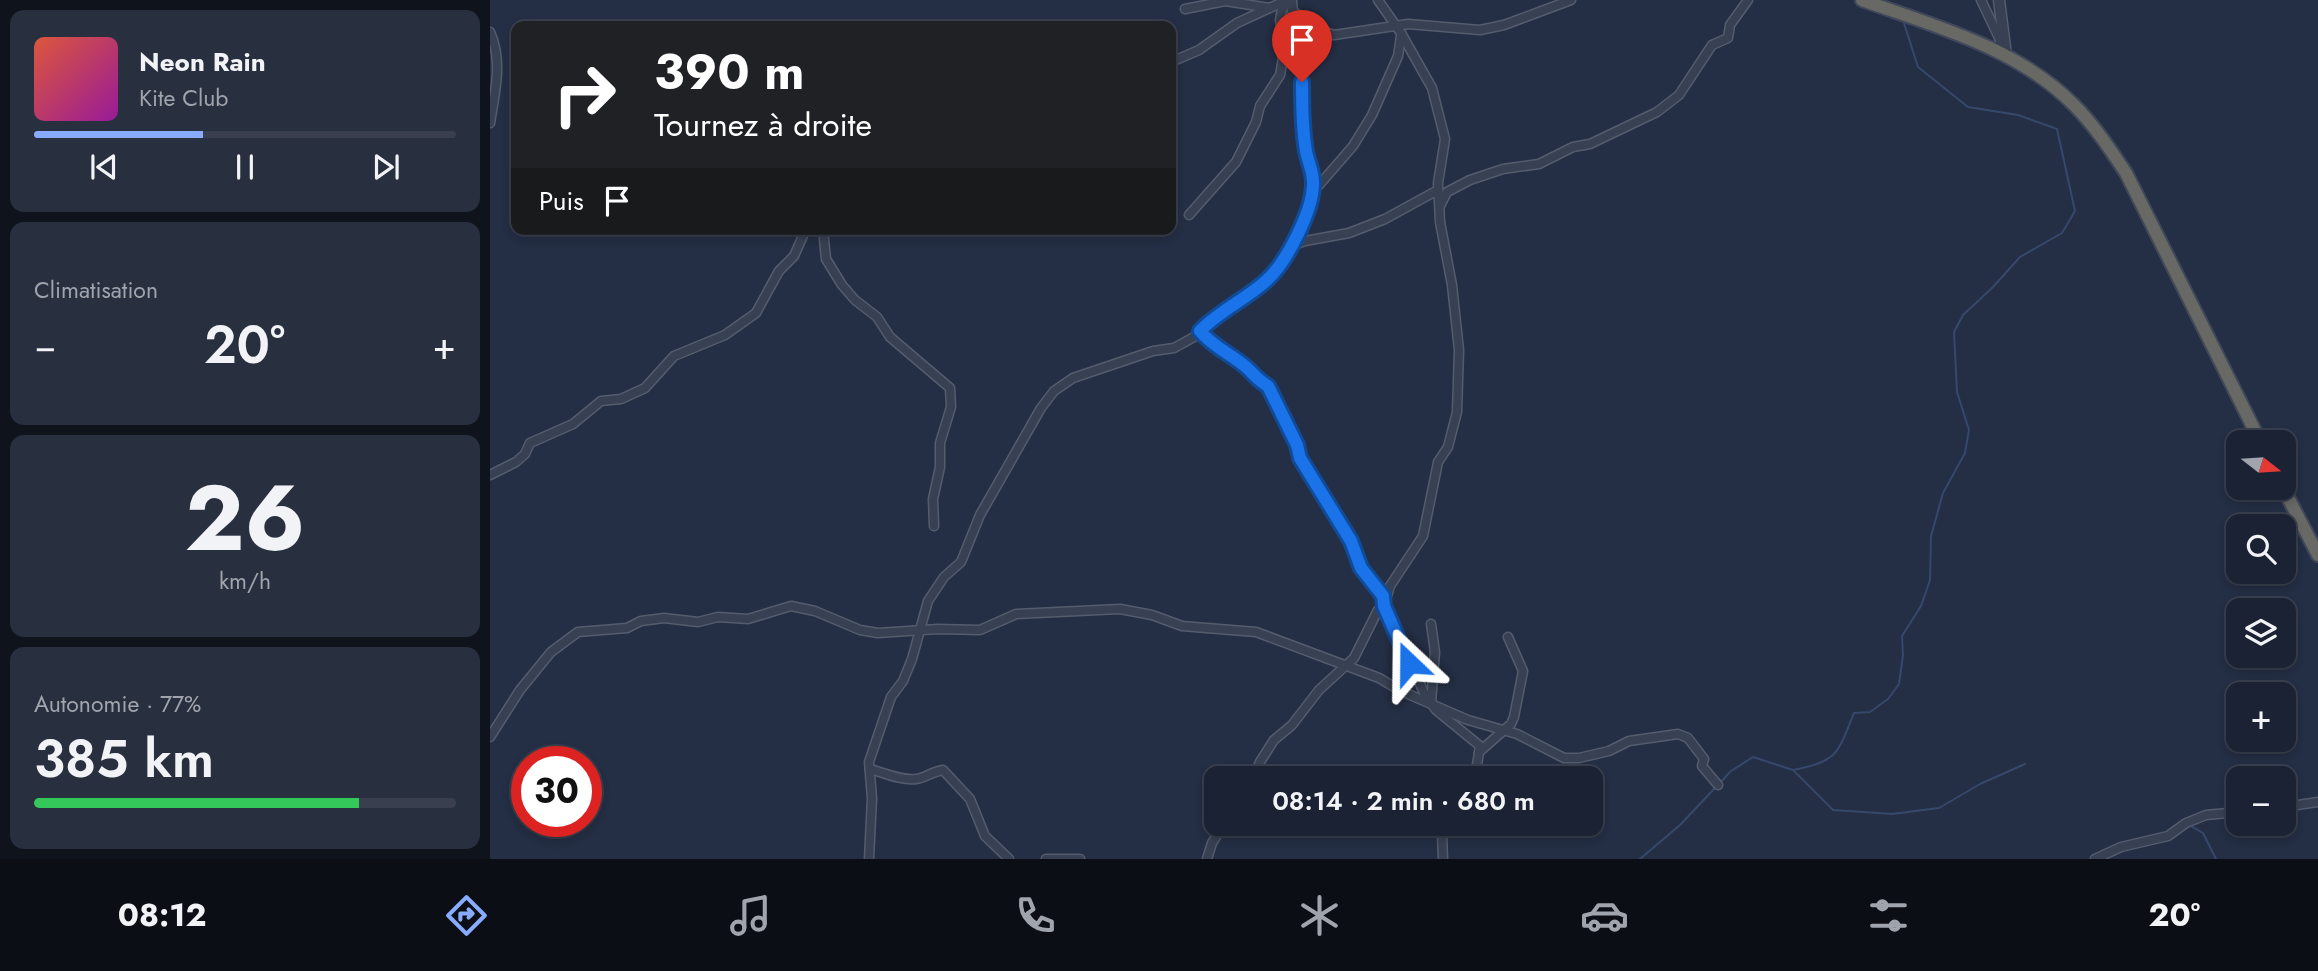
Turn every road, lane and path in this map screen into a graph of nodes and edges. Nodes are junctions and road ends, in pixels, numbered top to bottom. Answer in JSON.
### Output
{"nodes":[{"id":1,"x":1290,"y":0,"type":"edge"},
{"id":2,"x":1378,"y":0,"type":"edge"},
{"id":3,"x":1571,"y":0,"type":"edge"},
{"id":4,"x":1748,"y":0,"type":"edge"},
{"id":5,"x":1863,"y":0,"type":"edge"},
{"id":6,"x":1981,"y":0,"type":"edge"},
{"id":7,"x":1998,"y":0,"type":"edge"},
{"id":8,"x":1270,"y":8,"type":"junction"},
{"id":9,"x":1185,"y":9,"type":"dead end"},
{"id":10,"x":1292,"y":10,"type":"junction"},
{"id":11,"x":1398,"y":29,"type":"junction"},
{"id":12,"x":490,"y":32,"type":"edge"},
{"id":13,"x":2003,"y":53,"type":"junction"},
{"id":14,"x":1176,"y":60,"type":"edge"},
{"id":15,"x":490,"y":123,"type":"edge"},
{"id":16,"x":1438,"y":190,"type":"junction"},
{"id":17,"x":1313,"y":193,"type":"junction"},
{"id":18,"x":1440,"y":206,"type":"junction"},
{"id":19,"x":1189,"y":215,"type":"dead end"},
{"id":20,"x":803,"y":235,"type":"edge"},
{"id":21,"x":824,"y":235,"type":"edge"},
{"id":22,"x":1290,"y":247,"type":"junction"},
{"id":23,"x":1200,"y":331,"type":"junction"},
{"id":24,"x":2254,"y":430,"type":"edge"},
{"id":25,"x":490,"y":475,"type":"edge"},
{"id":26,"x":2289,"y":500,"type":"edge"},
{"id":27,"x":933,"y":526,"type":"dead end"},
{"id":28,"x":2318,"y":555,"type":"edge"},
{"id":29,"x":1385,"y":603,"type":"junction"},
{"id":30,"x":1431,"y":624,"type":"dead end"},
{"id":31,"x":918,"y":632,"type":"junction"},
{"id":32,"x":1508,"y":637,"type":"dead end"},
{"id":33,"x":1346,"y":665,"type":"junction"},
{"id":34,"x":1430,"y":703,"type":"junction"},
{"id":35,"x":1502,"y":730,"type":"junction"},
{"id":36,"x":490,"y":737,"type":"edge"},
{"id":37,"x":1479,"y":752,"type":"junction"},
{"id":38,"x":1260,"y":766,"type":"edge"},
{"id":39,"x":1476,"y":766,"type":"edge"},
{"id":40,"x":870,"y":769,"type":"junction"},
{"id":41,"x":1718,"y":785,"type":"dead end"},
{"id":42,"x":2318,"y":802,"type":"edge"},
{"id":43,"x":2296,"y":805,"type":"edge"},
{"id":44,"x":2226,"y":813,"type":"edge"},
{"id":45,"x":1216,"y":836,"type":"edge"},
{"id":46,"x":1441,"y":836,"type":"edge"},
{"id":47,"x":869,"y":859,"type":"edge"},
{"id":48,"x":1009,"y":859,"type":"edge"},
{"id":49,"x":1046,"y":859,"type":"edge"},
{"id":50,"x":1080,"y":859,"type":"edge"},
{"id":51,"x":1207,"y":859,"type":"edge"},
{"id":52,"x":1443,"y":859,"type":"edge"},
{"id":53,"x":2095,"y":859,"type":"edge"}],
"edges":[{"from":1,"to":8,"type":"street"},
{"from":1,"to":10,"type":"street"},
{"from":1,"to":19,"type":"street"},
{"from":2,"to":11,"type":"street"},
{"from":3,"to":11,"type":"street"},
{"from":4,"to":18,"type":"street"},
{"from":5,"to":13,"type":"highway"},
{"from":6,"to":13,"type":"street"},
{"from":7,"to":13,"type":"street"},
{"from":8,"to":9,"type":"street"},
{"from":8,"to":14,"type":"street"},
{"from":10,"to":11,"type":"street"},
{"from":10,"to":17,"type":"street"},
{"from":11,"to":16,"type":"street"},
{"from":11,"to":17,"type":"street"},
{"from":12,"to":15,"type":"street"},
{"from":13,"to":24,"type":"highway"},
{"from":16,"to":18,"type":"street"},
{"from":16,"to":22,"type":"street"},
{"from":17,"to":22,"type":"street"},
{"from":18,"to":29,"type":"street"},
{"from":20,"to":25,"type":"street"},
{"from":21,"to":27,"type":"street"},
{"from":22,"to":23,"type":"street"},
{"from":23,"to":29,"type":"street"},
{"from":23,"to":31,"type":"street"},
{"from":26,"to":28,"type":"highway"},
{"from":29,"to":33,"type":"street"},
{"from":29,"to":34,"type":"street"},
{"from":30,"to":34,"type":"street"},
{"from":31,"to":33,"type":"street"},
{"from":31,"to":36,"type":"street"},
{"from":31,"to":40,"type":"street"},
{"from":32,"to":35,"type":"street"},
{"from":33,"to":34,"type":"street"},
{"from":33,"to":38,"type":"street"},
{"from":34,"to":35,"type":"street"},
{"from":34,"to":37,"type":"street"},
{"from":35,"to":37,"type":"street"},
{"from":35,"to":41,"type":"street"},
{"from":37,"to":39,"type":"street"},
{"from":40,"to":47,"type":"street"},
{"from":40,"to":48,"type":"street"},
{"from":42,"to":43,"type":"street"},
{"from":44,"to":53,"type":"street"},
{"from":45,"to":51,"type":"street"},
{"from":46,"to":52,"type":"street"},
{"from":49,"to":50,"type":"street"}]}
